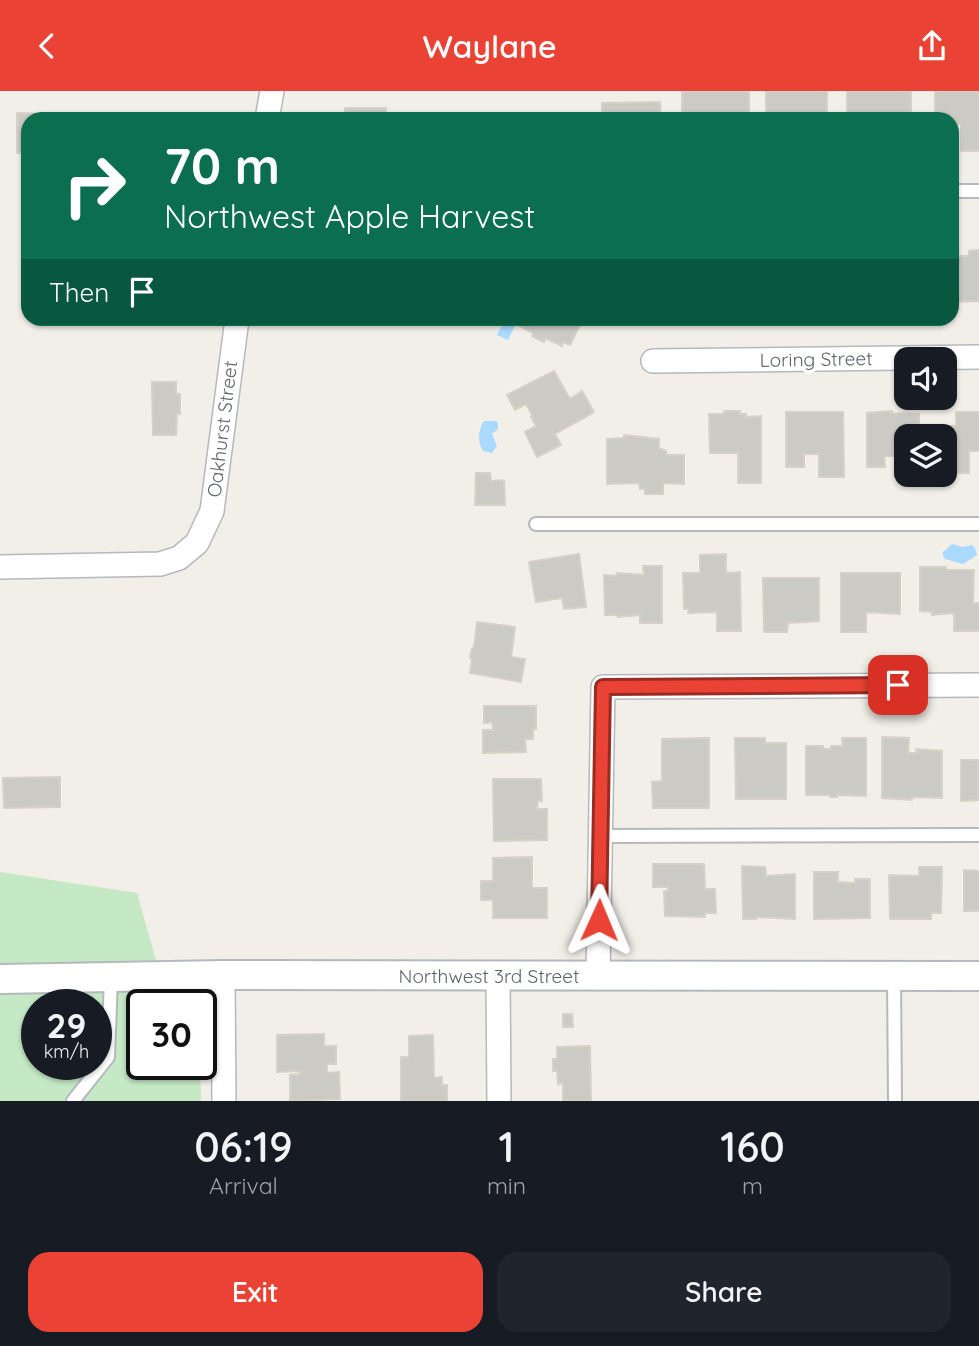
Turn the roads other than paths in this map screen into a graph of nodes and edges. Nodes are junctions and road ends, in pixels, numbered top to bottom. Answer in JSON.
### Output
{"nodes":[{"id":1,"x":272,"y":91,"type":"edge"},
{"id":2,"x":268,"y":112,"type":"edge"},
{"id":3,"x":959,"y":191,"type":"edge"},
{"id":4,"x":979,"y":191,"type":"edge"},
{"id":5,"x":236,"y":326,"type":"edge"},
{"id":6,"x":979,"y":358,"type":"edge"},
{"id":7,"x":653,"y":361,"type":"dead end"},
{"id":8,"x":536,"y":524,"type":"dead end"},
{"id":9,"x":979,"y":524,"type":"edge"},
{"id":10,"x":0,"y":567,"type":"edge"},
{"id":11,"x":979,"y":685,"type":"edge"},
{"id":12,"x":979,"y":835,"type":"edge"},
{"id":13,"x":601,"y":836,"type":"junction"},
{"id":14,"x":223,"y":975,"type":"junction"},
{"id":15,"x":598,"y":975,"type":"junction"},
{"id":16,"x":498,"y":976,"type":"junction"},
{"id":17,"x":894,"y":976,"type":"junction"},
{"id":18,"x":979,"y":976,"type":"edge"},
{"id":19,"x":111,"y":978,"type":"junction"},
{"id":20,"x":0,"y":979,"type":"edge"},
{"id":21,"x":73,"y":1101,"type":"edge"},
{"id":22,"x":224,"y":1101,"type":"edge"},
{"id":23,"x":499,"y":1101,"type":"edge"},
{"id":24,"x":895,"y":1101,"type":"edge"}],
"edges":[{"from":1,"to":2,"type":"street"},
{"from":3,"to":4,"type":"lane"},
{"from":5,"to":10,"type":"street","name":"Oakhurst Street"},
{"from":6,"to":7,"type":"street","name":"Loring Street"},
{"from":8,"to":9,"type":"lane"},
{"from":11,"to":13,"type":"street"},
{"from":12,"to":13,"type":"lane"},
{"from":13,"to":15,"type":"street"},
{"from":14,"to":16,"type":"street","name":"Northwest 3rd Street"},
{"from":14,"to":19,"type":"street","name":"Northwest 3rd Street"},
{"from":14,"to":22,"type":"street"},
{"from":15,"to":16,"type":"street","name":"Northwest 3rd Street"},
{"from":15,"to":17,"type":"street","name":"Northwest 3rd Street"},
{"from":16,"to":23,"type":"street"},
{"from":17,"to":18,"type":"street","name":"Northwest 3rd Street"},
{"from":17,"to":24,"type":"lane"},
{"from":19,"to":20,"type":"street","name":"Northwest 3rd Street"},
{"from":19,"to":21,"type":"lane"}]}
